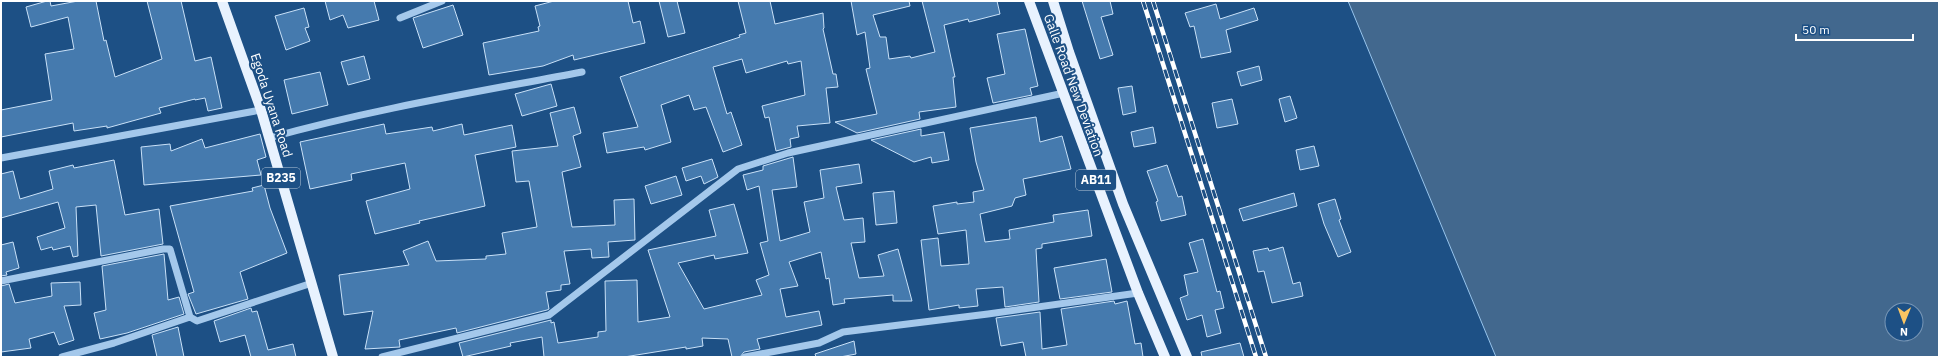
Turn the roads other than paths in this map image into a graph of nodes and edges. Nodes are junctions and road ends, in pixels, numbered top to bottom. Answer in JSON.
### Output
{"nodes":[{"id":1,"x":222,"y":1,"type":"edge"},
{"id":2,"x":442,"y":1,"type":"edge"},
{"id":3,"x":1029,"y":1,"type":"edge"},
{"id":4,"x":1053,"y":1,"type":"edge"},
{"id":5,"x":400,"y":18,"type":"dead end"},
{"id":6,"x":582,"y":72,"type":"dead end"},
{"id":7,"x":1064,"y":93,"type":"junction"},
{"id":8,"x":261,"y":110,"type":"junction"},
{"id":9,"x":269,"y":138,"type":"junction"},
{"id":10,"x":1,"y":158,"type":"edge"},
{"id":11,"x":1,"y":280,"type":"edge"},
{"id":12,"x":312,"y":283,"type":"junction"},
{"id":13,"x":1138,"y":292,"type":"junction"},
{"id":14,"x":190,"y":317,"type":"junction"},
{"id":15,"x":62,"y":357,"type":"edge"},
{"id":16,"x":333,"y":357,"type":"edge"},
{"id":17,"x":382,"y":357,"type":"edge"},
{"id":18,"x":745,"y":357,"type":"edge"},
{"id":19,"x":1165,"y":357,"type":"edge"},
{"id":20,"x":1187,"y":357,"type":"edge"}],
"edges":[{"from":1,"to":8,"type":"main road","name":"Egoda Uyana Road","number":"B235"},
{"from":2,"to":5,"type":"street"},
{"from":3,"to":7,"type":"main road","name":"Galle Road New Deviation","number":"AB11"},
{"from":4,"to":20,"type":"main road","name":"Galle Road New Deviation","number":"AB11"},
{"from":6,"to":9,"type":"street"},
{"from":7,"to":13,"type":"main road","name":"Galle Road New Deviation","number":"AB11"},
{"from":7,"to":17,"type":"street"},
{"from":8,"to":9,"type":"main road","name":"Egoda Uyana Road","number":"B235"},
{"from":8,"to":10,"type":"street"},
{"from":9,"to":12,"type":"main road","name":"Egoda Uyana Road","number":"B235"},
{"from":11,"to":14,"type":"street"},
{"from":12,"to":14,"type":"street"},
{"from":12,"to":16,"type":"main road","name":"Egoda Uyana Road","number":"B235"},
{"from":13,"to":18,"type":"street"},
{"from":13,"to":19,"type":"main road","name":"Galle Road New Deviation","number":"AB11"},
{"from":14,"to":15,"type":"street"}]}
